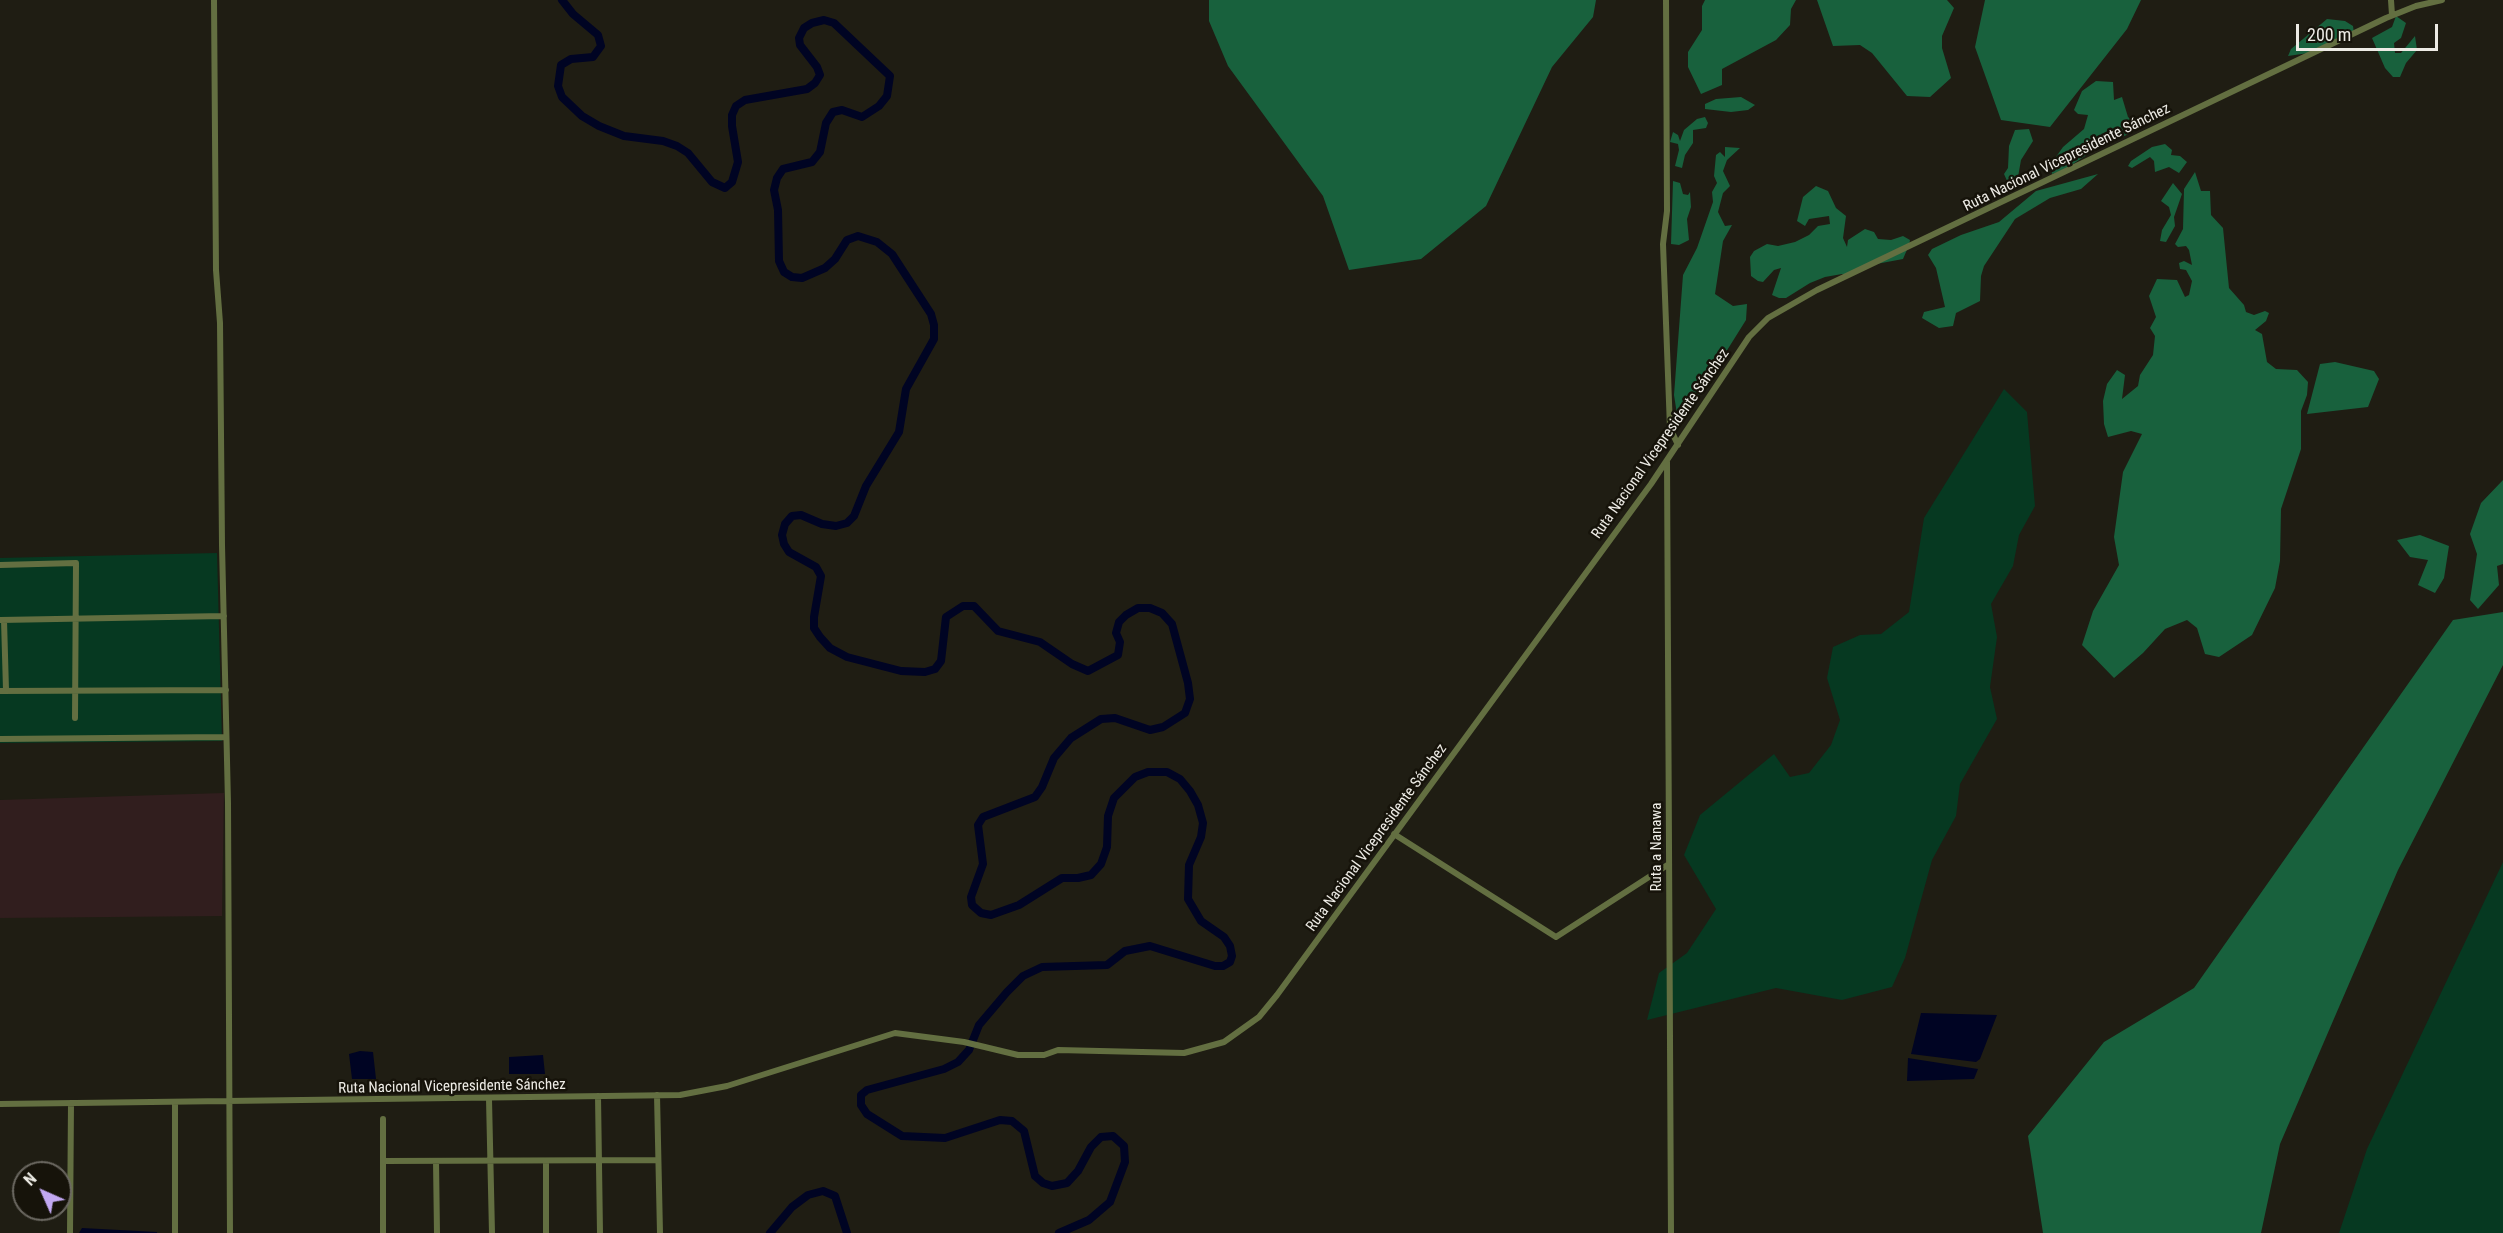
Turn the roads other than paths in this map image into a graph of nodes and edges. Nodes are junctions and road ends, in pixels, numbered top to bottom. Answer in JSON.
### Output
{"nodes":[{"id":1,"x":214,"y":0,"type":"edge"},
{"id":2,"x":1666,"y":0,"type":"edge"},
{"id":3,"x":2391,"y":0,"type":"edge"},
{"id":4,"x":2442,"y":0,"type":"edge"},
{"id":5,"x":2392,"y":15,"type":"junction"},
{"id":6,"x":1678,"y":445,"type":"junction"},
{"id":7,"x":1667,"y":461,"type":"junction"},
{"id":8,"x":1651,"y":484,"type":"junction"},
{"id":9,"x":1666,"y":489,"type":"junction"},
{"id":10,"x":0,"y":565,"type":"edge"},
{"id":11,"x":224,"y":616,"type":"junction"},
{"id":12,"x":75,"y":619,"type":"junction"},
{"id":13,"x":2,"y":620,"type":"edge"},
{"id":14,"x":76,"y":689,"type":"junction"},
{"id":15,"x":226,"y":690,"type":"junction"},
{"id":16,"x":3,"y":691,"type":"edge"},
{"id":17,"x":75,"y":718,"type":"dead end"},
{"id":18,"x":225,"y":737,"type":"junction"},
{"id":19,"x":0,"y":739,"type":"edge"},
{"id":20,"x":1394,"y":834,"type":"junction"},
{"id":21,"x":1669,"y":864,"type":"junction"},
{"id":22,"x":657,"y":1095,"type":"junction"},
{"id":23,"x":598,"y":1096,"type":"junction"},
{"id":24,"x":489,"y":1099,"type":"junction"},
{"id":25,"x":228,"y":1101,"type":"junction"},
{"id":26,"x":175,"y":1102,"type":"junction"},
{"id":27,"x":71,"y":1103,"type":"junction"},
{"id":28,"x":0,"y":1104,"type":"edge"},
{"id":29,"x":383,"y":1119,"type":"dead end"},
{"id":30,"x":599,"y":1160,"type":"junction"},
{"id":31,"x":658,"y":1160,"type":"junction"},
{"id":32,"x":384,"y":1161,"type":"junction"},
{"id":33,"x":436,"y":1161,"type":"junction"},
{"id":34,"x":490,"y":1161,"type":"junction"},
{"id":35,"x":546,"y":1161,"type":"junction"},
{"id":36,"x":70,"y":1233,"type":"edge"},
{"id":37,"x":176,"y":1233,"type":"edge"},
{"id":38,"x":230,"y":1233,"type":"edge"},
{"id":39,"x":383,"y":1233,"type":"edge"},
{"id":40,"x":437,"y":1233,"type":"edge"},
{"id":41,"x":492,"y":1233,"type":"edge"},
{"id":42,"x":546,"y":1233,"type":"edge"},
{"id":43,"x":600,"y":1233,"type":"edge"},
{"id":44,"x":660,"y":1233,"type":"edge"},
{"id":45,"x":1671,"y":1233,"type":"edge"}],
"edges":[{"from":1,"to":11,"type":"street"},
{"from":2,"to":6,"type":"street"},
{"from":3,"to":5,"type":"street"},
{"from":4,"to":5,"type":"street","name":"Ruta Nacional Vicepresidente Sánchez"},
{"from":5,"to":6,"type":"street","name":"Ruta Nacional Vicepresidente Sánchez"},
{"from":6,"to":7,"type":"street","name":"Ruta Nacional Vicepresidente Sánchez"},
{"from":7,"to":8,"type":"street","name":"Ruta Nacional Vicepresidente Sánchez"},
{"from":7,"to":9,"type":"street","name":"Ruta a Nanawa"},
{"from":8,"to":9,"type":"street"},
{"from":8,"to":20,"type":"street","name":"Ruta Nacional Vicepresidente Sánchez"},
{"from":9,"to":21,"type":"street","name":"Ruta a Nanawa"},
{"from":10,"to":12,"type":"street"},
{"from":11,"to":12,"type":"street"},
{"from":11,"to":15,"type":"street"},
{"from":12,"to":13,"type":"street"},
{"from":12,"to":14,"type":"street"},
{"from":13,"to":16,"type":"street"},
{"from":14,"to":15,"type":"street"},
{"from":14,"to":16,"type":"street"},
{"from":14,"to":17,"type":"street"},
{"from":15,"to":18,"type":"street"},
{"from":18,"to":19,"type":"street"},
{"from":18,"to":25,"type":"street"},
{"from":20,"to":21,"type":"street"},
{"from":20,"to":22,"type":"street","name":"Ruta Nacional Vicepresidente Sánchez"},
{"from":21,"to":45,"type":"street","name":"Ruta a Nanawa"},
{"from":22,"to":23,"type":"street","name":"Ruta Nacional Vicepresidente Sánchez"},
{"from":22,"to":31,"type":"street"},
{"from":23,"to":24,"type":"street","name":"Ruta Nacional Vicepresidente Sánchez"},
{"from":23,"to":30,"type":"street"},
{"from":24,"to":25,"type":"street","name":"Ruta Nacional Vicepresidente Sánchez"},
{"from":24,"to":34,"type":"street"},
{"from":25,"to":26,"type":"street","name":"Ruta Nacional Vicepresidente Sánchez"},
{"from":25,"to":38,"type":"street"},
{"from":26,"to":27,"type":"street","name":"Ruta Nacional Vicepresidente Sánchez"},
{"from":26,"to":37,"type":"street"},
{"from":27,"to":28,"type":"street","name":"Ruta Nacional Vicepresidente Sánchez"},
{"from":27,"to":36,"type":"street"},
{"from":29,"to":32,"type":"street"},
{"from":30,"to":31,"type":"street"},
{"from":30,"to":35,"type":"street"},
{"from":30,"to":43,"type":"street"},
{"from":31,"to":44,"type":"street"},
{"from":32,"to":33,"type":"street"},
{"from":32,"to":39,"type":"street"},
{"from":33,"to":34,"type":"street"},
{"from":33,"to":40,"type":"street"},
{"from":34,"to":35,"type":"street"},
{"from":34,"to":41,"type":"street"},
{"from":35,"to":42,"type":"street"}]}
